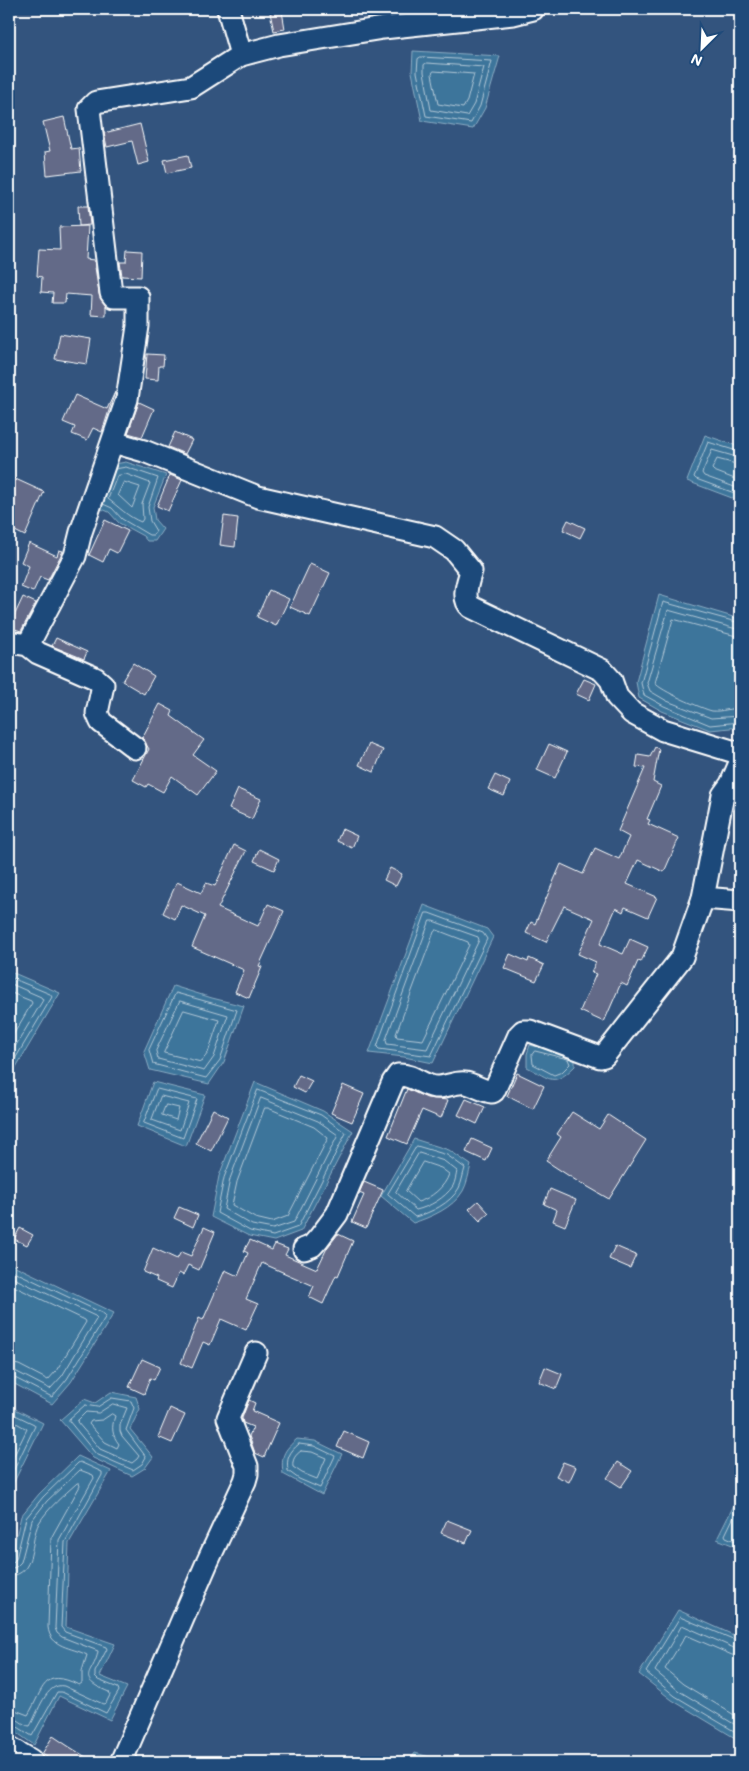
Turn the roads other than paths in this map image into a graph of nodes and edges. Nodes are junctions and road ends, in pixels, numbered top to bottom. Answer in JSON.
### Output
{"nodes":[{"id":1,"x":228,"y":9,"type":"edge"},
{"id":2,"x":533,"y":9,"type":"edge"},
{"id":3,"x":241,"y":55,"type":"junction"},
{"id":4,"x":113,"y":442,"type":"junction"},
{"id":5,"x":18,"y":644,"type":"edge"},
{"id":6,"x":135,"y":748,"type":"dead end"},
{"id":7,"x":740,"y":758,"type":"edge"},
{"id":8,"x":740,"y":763,"type":"edge"},
{"id":9,"x":703,"y":898,"type":"junction"},
{"id":10,"x":740,"y":901,"type":"edge"},
{"id":11,"x":304,"y":1249,"type":"dead end"},
{"id":12,"x":256,"y":1353,"type":"dead end"},
{"id":13,"x":9,"y":1750,"type":"edge"},
{"id":14,"x":29,"y":1762,"type":"edge"},
{"id":15,"x":121,"y":1762,"type":"edge"}],
"edges":[{"from":1,"to":3,"type":"street"},
{"from":2,"to":3,"type":"street"},
{"from":3,"to":4,"type":"street"},
{"from":4,"to":5,"type":"street"},
{"from":4,"to":7,"type":"street"},
{"from":5,"to":6,"type":"street"},
{"from":8,"to":9,"type":"street"},
{"from":9,"to":10,"type":"street"},
{"from":9,"to":11,"type":"street"},
{"from":12,"to":15,"type":"street"},
{"from":13,"to":14,"type":"main road"}]}
